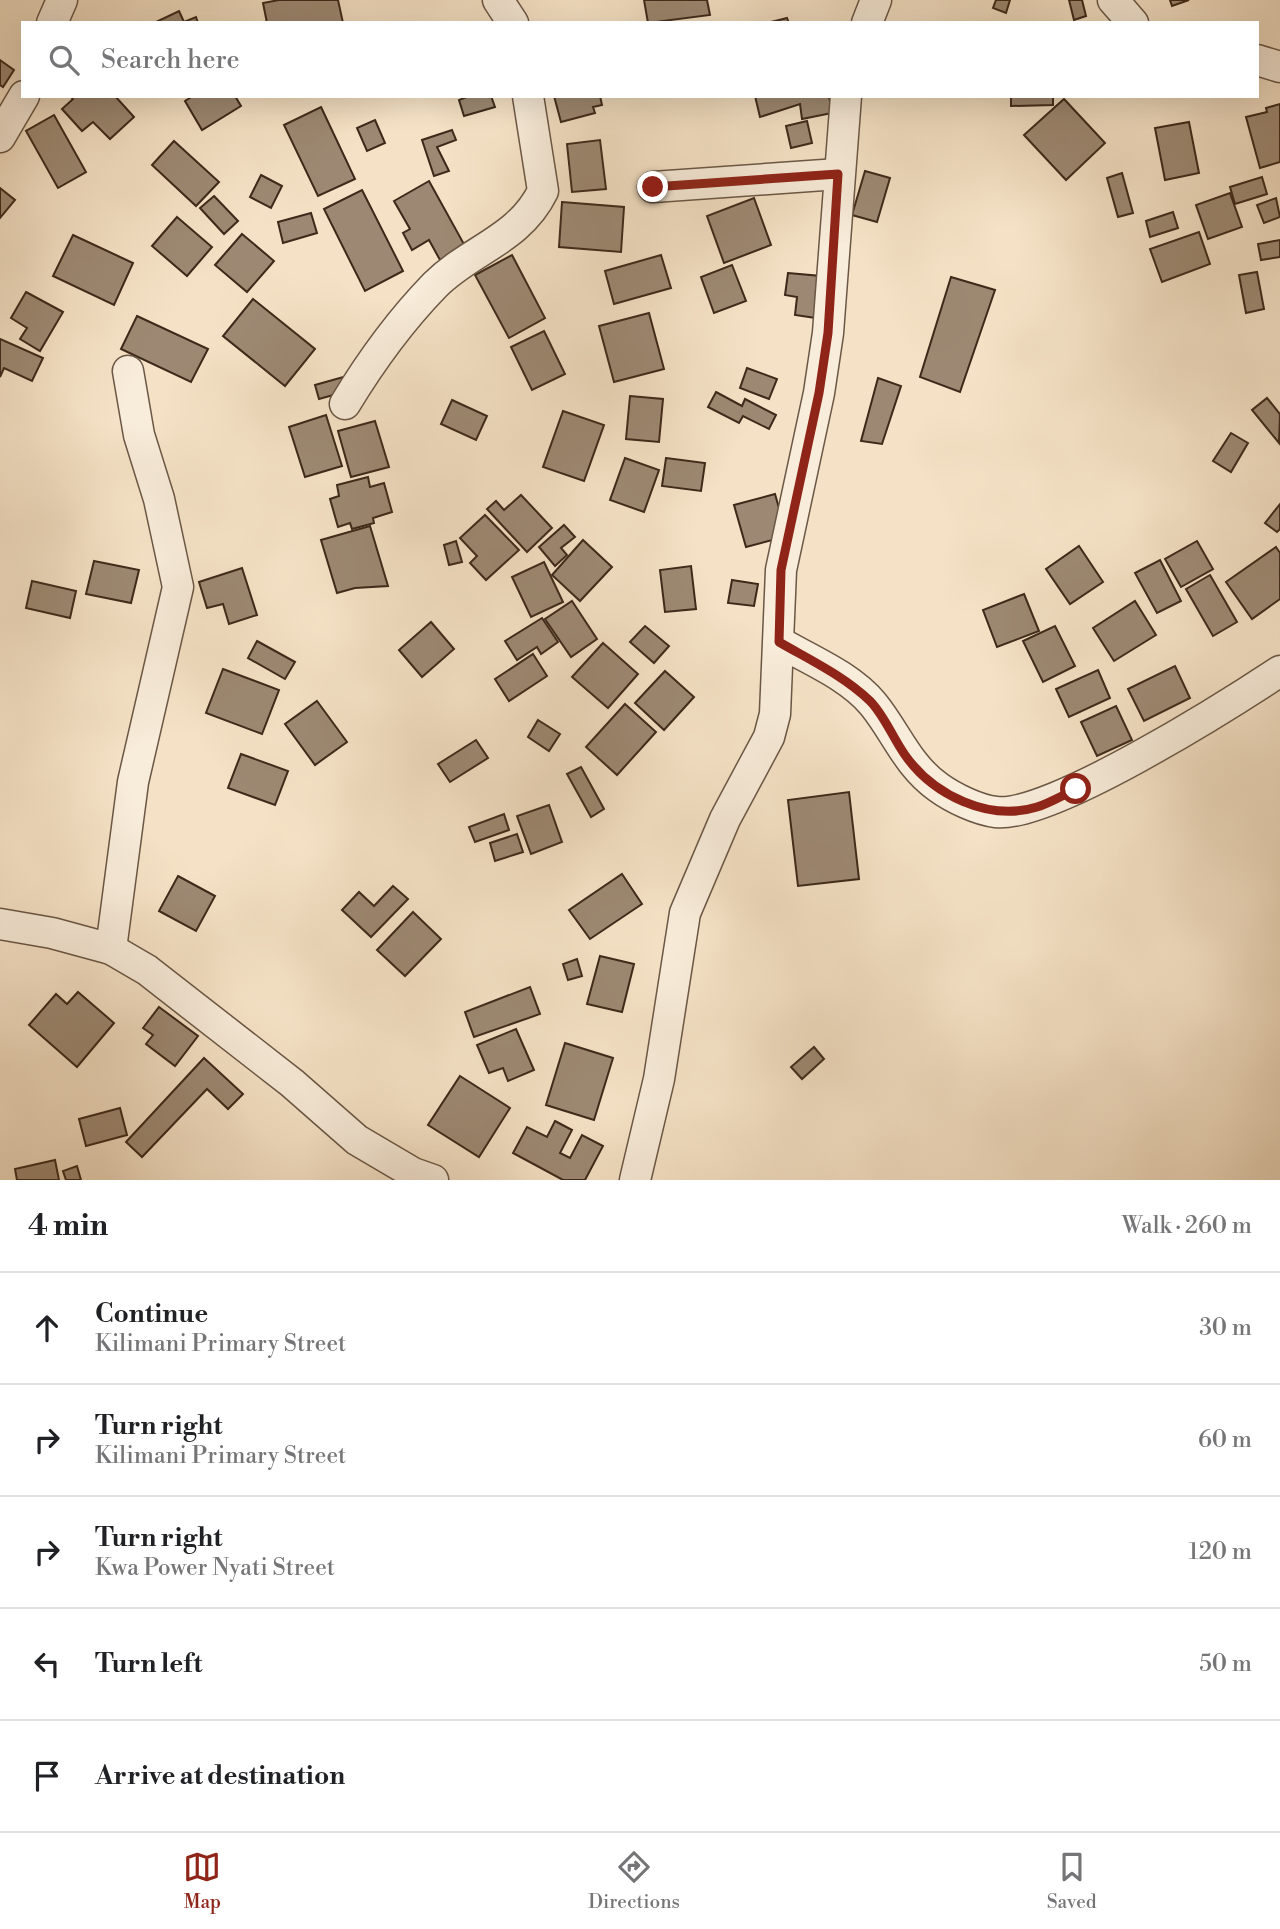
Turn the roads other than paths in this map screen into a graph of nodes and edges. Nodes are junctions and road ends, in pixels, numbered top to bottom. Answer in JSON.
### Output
{"nodes":[{"id":1,"x":62,"y":0,"type":"edge"},
{"id":2,"x":498,"y":0,"type":"edge"},
{"id":3,"x":876,"y":0,"type":"edge"},
{"id":4,"x":1113,"y":0,"type":"edge"},
{"id":5,"x":53,"y":21,"type":"edge"},
{"id":6,"x":512,"y":21,"type":"edge"},
{"id":7,"x":868,"y":21,"type":"edge"},
{"id":8,"x":1131,"y":21,"type":"edge"},
{"id":9,"x":1259,"y":61,"type":"edge"},
{"id":10,"x":1280,"y":67,"type":"edge"},
{"id":11,"x":23,"y":98,"type":"edge"},
{"id":12,"x":528,"y":98,"type":"edge"},
{"id":13,"x":846,"y":98,"type":"edge"},
{"id":14,"x":0,"y":137,"type":"edge"},
{"id":15,"x":838,"y":174,"type":"junction"},
{"id":16,"x":653,"y":187,"type":"dead end"},
{"id":17,"x":128,"y":371,"type":"dead end"},
{"id":18,"x":345,"y":404,"type":"dead end"},
{"id":19,"x":779,"y":642,"type":"junction"},
{"id":20,"x":1280,"y":671,"type":"edge"},
{"id":21,"x":0,"y":924,"type":"edge"},
{"id":22,"x":111,"y":948,"type":"junction"},
{"id":23,"x":433,"y":1180,"type":"edge"},
{"id":24,"x":635,"y":1180,"type":"edge"}],
"edges":[{"from":1,"to":5,"type":"street"},
{"from":2,"to":6,"type":"street"},
{"from":3,"to":7,"type":"street"},
{"from":4,"to":8,"type":"street"},
{"from":9,"to":10,"type":"street"},
{"from":11,"to":14,"type":"street"},
{"from":12,"to":18,"type":"street"},
{"from":13,"to":15,"type":"street"},
{"from":15,"to":16,"type":"street"},
{"from":15,"to":19,"type":"street"},
{"from":17,"to":22,"type":"street"},
{"from":19,"to":20,"type":"street"},
{"from":19,"to":24,"type":"street"},
{"from":21,"to":22,"type":"street"},
{"from":22,"to":23,"type":"street"}]}
